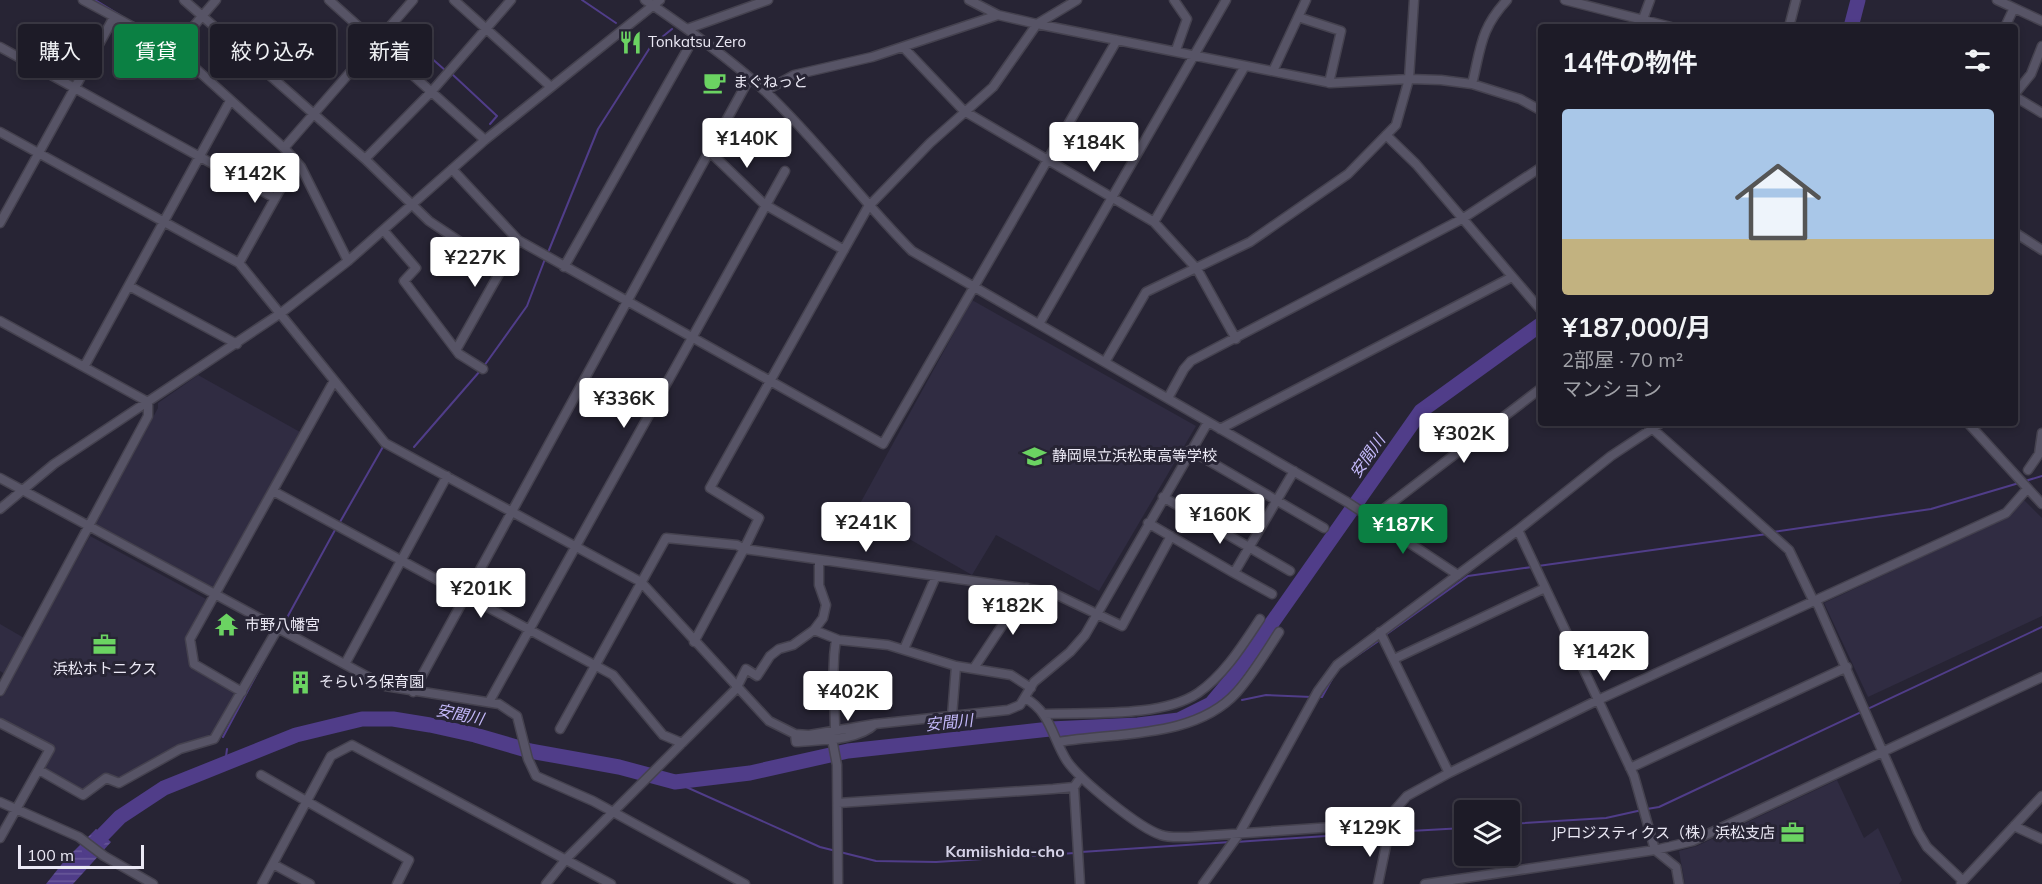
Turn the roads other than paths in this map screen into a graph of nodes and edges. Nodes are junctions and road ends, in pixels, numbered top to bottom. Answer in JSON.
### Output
{"nodes":[{"id":1,"x":83,"y":0,"type":"edge"},
{"id":2,"x":184,"y":0,"type":"edge"},
{"id":3,"x":216,"y":0,"type":"edge"},
{"id":4,"x":329,"y":0,"type":"edge"},
{"id":5,"x":413,"y":0,"type":"edge"},
{"id":6,"x":454,"y":0,"type":"edge"},
{"id":7,"x":511,"y":0,"type":"edge"},
{"id":8,"x":645,"y":0,"type":"edge"},
{"id":9,"x":768,"y":0,"type":"edge"},
{"id":10,"x":969,"y":0,"type":"edge"},
{"id":11,"x":1077,"y":0,"type":"edge"},
{"id":12,"x":1174,"y":0,"type":"edge"},
{"id":13,"x":1226,"y":0,"type":"edge"},
{"id":14,"x":1306,"y":0,"type":"edge"},
{"id":15,"x":1414,"y":0,"type":"edge"},
{"id":16,"x":1507,"y":0,"type":"edge"},
{"id":17,"x":1565,"y":0,"type":"edge"},
{"id":18,"x":1650,"y":0,"type":"edge"},
{"id":19,"x":1796,"y":0,"type":"edge"},
{"id":20,"x":1996,"y":0,"type":"edge"},
{"id":21,"x":656,"y":3,"type":"edge"},
{"id":22,"x":2013,"y":10,"type":"junction"},
{"id":23,"x":998,"y":15,"type":"junction"},
{"id":24,"x":203,"y":16,"type":"junction"},
{"id":25,"x":114,"y":17,"type":"junction"},
{"id":26,"x":1298,"y":17,"type":"junction"},
{"id":27,"x":2042,"y":21,"type":"edge"},
{"id":28,"x":1642,"y":23,"type":"edge"},
{"id":29,"x":127,"y":24,"type":"edge"},
{"id":30,"x":196,"y":24,"type":"edge"},
{"id":31,"x":355,"y":24,"type":"edge"},
{"id":32,"x":391,"y":24,"type":"edge"},
{"id":33,"x":1037,"y":24,"type":"junction"},
{"id":34,"x":1790,"y":24,"type":"edge"},
{"id":35,"x":2006,"y":24,"type":"edge"},
{"id":36,"x":687,"y":29,"type":"junction"},
{"id":37,"x":487,"y":30,"type":"junction"},
{"id":38,"x":695,"y":36,"type":"junction"},
{"id":39,"x":1118,"y":40,"type":"junction"},
{"id":40,"x":2042,"y":46,"type":"edge"},
{"id":41,"x":0,"y":47,"type":"edge"},
{"id":42,"x":904,"y":48,"type":"junction"},
{"id":43,"x":1176,"y":50,"type":"junction"},
{"id":44,"x":1194,"y":55,"type":"junction"},
{"id":45,"x":1245,"y":66,"type":"junction"},
{"id":46,"x":198,"y":71,"type":"edge"},
{"id":47,"x":1273,"y":72,"type":"junction"},
{"id":48,"x":348,"y":73,"type":"edge"},
{"id":49,"x":416,"y":78,"type":"edge"},
{"id":50,"x":749,"y":79,"type":"junction"},
{"id":51,"x":1409,"y":79,"type":"junction"},
{"id":52,"x":1329,"y":83,"type":"junction"},
{"id":53,"x":1472,"y":84,"type":"junction"},
{"id":54,"x":75,"y":87,"type":"junction"},
{"id":55,"x":551,"y":87,"type":"junction"},
{"id":56,"x":2018,"y":90,"type":"edge"},
{"id":57,"x":765,"y":91,"type":"junction"},
{"id":58,"x":432,"y":92,"type":"junction"},
{"id":59,"x":2018,"y":98,"type":"edge"},
{"id":60,"x":230,"y":101,"type":"junction"},
{"id":61,"x":1538,"y":109,"type":"edge"},
{"id":62,"x":964,"y":111,"type":"junction"},
{"id":63,"x":2042,"y":113,"type":"edge"},
{"id":64,"x":313,"y":114,"type":"junction"},
{"id":65,"x":0,"y":132,"type":"edge"},
{"id":66,"x":1386,"y":135,"type":"junction"},
{"id":67,"x":485,"y":140,"type":"junction"},
{"id":68,"x":284,"y":148,"type":"junction"},
{"id":69,"x":711,"y":153,"type":"junction"},
{"id":70,"x":39,"y":154,"type":"junction"},
{"id":71,"x":201,"y":157,"type":"junction"},
{"id":72,"x":365,"y":159,"type":"junction"},
{"id":73,"x":296,"y":160,"type":"junction"},
{"id":74,"x":1048,"y":161,"type":"junction"},
{"id":75,"x":452,"y":169,"type":"junction"},
{"id":76,"x":1538,"y":169,"type":"edge"},
{"id":77,"x":785,"y":171,"type":"dead end"},
{"id":78,"x":273,"y":197,"type":"junction"},
{"id":79,"x":1111,"y":198,"type":"junction"},
{"id":80,"x":412,"y":204,"type":"junction"},
{"id":81,"x":764,"y":204,"type":"junction"},
{"id":82,"x":868,"y":207,"type":"junction"},
{"id":83,"x":1462,"y":219,"type":"junction"},
{"id":84,"x":0,"y":222,"type":"edge"},
{"id":85,"x":164,"y":222,"type":"junction"},
{"id":86,"x":1154,"y":222,"type":"junction"},
{"id":87,"x":384,"y":231,"type":"junction"},
{"id":88,"x":2018,"y":235,"type":"edge"},
{"id":89,"x":518,"y":240,"type":"junction"},
{"id":90,"x":844,"y":250,"type":"junction"},
{"id":91,"x":2042,"y":250,"type":"edge"},
{"id":92,"x":348,"y":261,"type":"junction"},
{"id":93,"x":239,"y":263,"type":"junction"},
{"id":94,"x":564,"y":267,"type":"junction"},
{"id":95,"x":501,"y":269,"type":"junction"},
{"id":96,"x":1197,"y":269,"type":"junction"},
{"id":97,"x":1512,"y":277,"type":"junction"},
{"id":98,"x":129,"y":286,"type":"junction"},
{"id":99,"x":976,"y":287,"type":"junction"},
{"id":100,"x":627,"y":302,"type":"junction"},
{"id":101,"x":1538,"y":307,"type":"edge"},
{"id":102,"x":281,"y":313,"type":"junction"},
{"id":103,"x":0,"y":321,"type":"edge"},
{"id":104,"x":1038,"y":324,"type":"junction"},
{"id":105,"x":691,"y":337,"type":"junction"},
{"id":106,"x":1236,"y":339,"type":"junction"},
{"id":107,"x":237,"y":344,"type":"junction"},
{"id":108,"x":456,"y":350,"type":"junction"},
{"id":109,"x":1105,"y":362,"type":"junction"},
{"id":110,"x":84,"y":367,"type":"junction"},
{"id":111,"x":483,"y":369,"type":"dead end"},
{"id":112,"x":334,"y":381,"type":"junction"},
{"id":113,"x":770,"y":381,"type":"junction"},
{"id":114,"x":1538,"y":391,"type":"edge"},
{"id":115,"x":1168,"y":398,"type":"junction"},
{"id":116,"x":148,"y":402,"type":"junction"},
{"id":117,"x":1208,"y":422,"type":"junction"},
{"id":118,"x":1649,"y":426,"type":"edge"},
{"id":119,"x":1971,"y":426,"type":"edge"},
{"id":120,"x":1220,"y":429,"type":"junction"},
{"id":121,"x":2042,"y":433,"type":"edge"},
{"id":122,"x":1190,"y":450,"type":"junction"},
{"id":123,"x":2042,"y":465,"type":"edge"},
{"id":124,"x":2028,"y":470,"type":"junction"},
{"id":125,"x":1294,"y":471,"type":"junction"},
{"id":126,"x":447,"y":476,"type":"junction"},
{"id":127,"x":2016,"y":476,"type":"junction"},
{"id":128,"x":0,"y":478,"type":"edge"},
{"id":129,"x":2026,"y":488,"type":"junction"},
{"id":130,"x":20,"y":490,"type":"junction"},
{"id":131,"x":273,"y":491,"type":"junction"},
{"id":132,"x":1163,"y":497,"type":"junction"},
{"id":133,"x":1277,"y":501,"type":"junction"},
{"id":134,"x":2042,"y":504,"type":"edge"},
{"id":135,"x":0,"y":509,"type":"edge"},
{"id":136,"x":512,"y":511,"type":"junction"},
{"id":137,"x":1372,"y":518,"type":"junction"},
{"id":138,"x":1148,"y":523,"type":"junction"},
{"id":139,"x":90,"y":527,"type":"junction"},
{"id":140,"x":1324,"y":528,"type":"dead end"},
{"id":141,"x":1518,"y":530,"type":"junction"},
{"id":142,"x":1171,"y":536,"type":"junction"},
{"id":143,"x":574,"y":545,"type":"junction"},
{"id":144,"x":1249,"y":548,"type":"junction"},
{"id":145,"x":744,"y":549,"type":"junction"},
{"id":146,"x":401,"y":560,"type":"junction"},
{"id":147,"x":819,"y":560,"type":"junction"},
{"id":148,"x":1290,"y":571,"type":"dead end"},
{"id":149,"x":1234,"y":573,"type":"junction"},
{"id":150,"x":1458,"y":575,"type":"junction"},
{"id":151,"x":936,"y":576,"type":"junction"},
{"id":152,"x":641,"y":582,"type":"junction"},
{"id":153,"x":1027,"y":588,"type":"junction"},
{"id":154,"x":1545,"y":588,"type":"junction"},
{"id":155,"x":217,"y":594,"type":"junction"},
{"id":156,"x":1272,"y":594,"type":"dead end"},
{"id":157,"x":466,"y":596,"type":"junction"},
{"id":158,"x":1813,"y":600,"type":"junction"},
{"id":159,"x":1097,"y":613,"type":"junction"},
{"id":160,"x":1260,"y":619,"type":"dead end"},
{"id":161,"x":278,"y":628,"type":"junction"},
{"id":162,"x":529,"y":630,"type":"junction"},
{"id":163,"x":814,"y":630,"type":"junction"},
{"id":164,"x":1279,"y":632,"type":"dead end"},
{"id":165,"x":1380,"y":632,"type":"junction"},
{"id":166,"x":836,"y":639,"type":"junction"},
{"id":167,"x":694,"y":642,"type":"junction"},
{"id":168,"x":904,"y":649,"type":"junction"},
{"id":169,"x":1394,"y":659,"type":"junction"},
{"id":170,"x":345,"y":664,"type":"junction"},
{"id":171,"x":596,"y":666,"type":"junction"},
{"id":172,"x":956,"y":666,"type":"junction"},
{"id":173,"x":1847,"y":667,"type":"junction"},
{"id":174,"x":974,"y":668,"type":"junction"},
{"id":175,"x":2042,"y":677,"type":"edge"},
{"id":176,"x":1031,"y":688,"type":"junction"},
{"id":177,"x":736,"y":689,"type":"junction"},
{"id":178,"x":0,"y":691,"type":"edge"},
{"id":179,"x":242,"y":692,"type":"junction"},
{"id":180,"x":413,"y":692,"type":"junction"},
{"id":181,"x":1025,"y":698,"type":"junction"},
{"id":182,"x":1598,"y":700,"type":"junction"},
{"id":183,"x":489,"y":702,"type":"junction"},
{"id":184,"x":1045,"y":714,"type":"junction"},
{"id":185,"x":952,"y":716,"type":"junction"},
{"id":186,"x":0,"y":723,"type":"edge"},
{"id":187,"x":560,"y":729,"type":"dead end"},
{"id":188,"x":833,"y":737,"type":"junction"},
{"id":189,"x":1058,"y":742,"type":"junction"},
{"id":190,"x":682,"y":743,"type":"junction"},
{"id":191,"x":1884,"y":753,"type":"junction"},
{"id":192,"x":1630,"y":768,"type":"junction"},
{"id":193,"x":39,"y":770,"type":"junction"},
{"id":194,"x":1449,"y":772,"type":"junction"},
{"id":195,"x":261,"y":775,"type":"dead end"},
{"id":196,"x":1081,"y":777,"type":"junction"},
{"id":197,"x":1074,"y":787,"type":"junction"},
{"id":198,"x":2042,"y":796,"type":"edge"},
{"id":199,"x":305,"y":801,"type":"junction"},
{"id":200,"x":0,"y":802,"type":"edge"},
{"id":201,"x":838,"y":803,"type":"junction"},
{"id":202,"x":16,"y":808,"type":"junction"},
{"id":203,"x":612,"y":812,"type":"junction"},
{"id":204,"x":1391,"y":825,"type":"junction"},
{"id":205,"x":2014,"y":826,"type":"junction"},
{"id":206,"x":1238,"y":835,"type":"junction"},
{"id":207,"x":0,"y":838,"type":"edge"},
{"id":208,"x":2042,"y":839,"type":"edge"},
{"id":209,"x":1655,"y":850,"type":"junction"},
{"id":210,"x":567,"y":858,"type":"junction"},
{"id":211,"x":273,"y":864,"type":"junction"},
{"id":212,"x":1961,"y":883,"type":"edge"},
{"id":213,"x":153,"y":884,"type":"edge"},
{"id":214,"x":262,"y":884,"type":"edge"},
{"id":215,"x":310,"y":884,"type":"edge"},
{"id":216,"x":397,"y":884,"type":"edge"},
{"id":217,"x":546,"y":884,"type":"edge"},
{"id":218,"x":611,"y":884,"type":"edge"},
{"id":219,"x":745,"y":884,"type":"edge"},
{"id":220,"x":838,"y":884,"type":"edge"},
{"id":221,"x":1080,"y":884,"type":"edge"},
{"id":222,"x":1203,"y":884,"type":"edge"},
{"id":223,"x":1378,"y":884,"type":"edge"},
{"id":224,"x":1425,"y":884,"type":"edge"},
{"id":225,"x":1679,"y":884,"type":"edge"}],
"edges":[{"from":1,"to":25,"type":"street"},
{"from":2,"to":24,"type":"street"},
{"from":3,"to":24,"type":"street"},
{"from":4,"to":31,"type":"street"},
{"from":5,"to":32,"type":"street"},
{"from":6,"to":37,"type":"street"},
{"from":7,"to":37,"type":"street"},
{"from":8,"to":21,"type":"street"},
{"from":9,"to":36,"type":"street"},
{"from":10,"to":23,"type":"street"},
{"from":11,"to":33,"type":"street"},
{"from":12,"to":43,"type":"street"},
{"from":13,"to":44,"type":"street"},
{"from":14,"to":26,"type":"street"},
{"from":15,"to":51,"type":"street"},
{"from":16,"to":53,"type":"street"},
{"from":17,"to":28,"type":"street"},
{"from":18,"to":28,"type":"street"},
{"from":19,"to":34,"type":"street"},
{"from":20,"to":22,"type":"street"},
{"from":21,"to":36,"type":"street"},
{"from":21,"to":55,"type":"street"},
{"from":22,"to":27,"type":"street"},
{"from":22,"to":35,"type":"street"},
{"from":23,"to":33,"type":"street"},
{"from":23,"to":42,"type":"street"},
{"from":24,"to":30,"type":"street"},
{"from":24,"to":64,"type":"street"},
{"from":25,"to":29,"type":"street"},
{"from":25,"to":54,"type":"street"},
{"from":26,"to":47,"type":"street"},
{"from":26,"to":52,"type":"street"},
{"from":33,"to":39,"type":"street"},
{"from":33,"to":62,"type":"street"},
{"from":36,"to":38,"type":"street"},
{"from":37,"to":55,"type":"street"},
{"from":37,"to":58,"type":"street"},
{"from":38,"to":50,"type":"street"},
{"from":38,"to":94,"type":"street"},
{"from":39,"to":43,"type":"street"},
{"from":39,"to":74,"type":"street"},
{"from":40,"to":56,"type":"street"},
{"from":41,"to":54,"type":"street"},
{"from":42,"to":57,"type":"street"},
{"from":42,"to":62,"type":"street"},
{"from":43,"to":44,"type":"street"},
{"from":44,"to":45,"type":"street"},
{"from":44,"to":79,"type":"street"},
{"from":45,"to":47,"type":"street"},
{"from":45,"to":86,"type":"street"},
{"from":46,"to":60,"type":"street"},
{"from":47,"to":52,"type":"street"},
{"from":48,"to":64,"type":"street"},
{"from":49,"to":58,"type":"street"},
{"from":50,"to":57,"type":"street"},
{"from":50,"to":69,"type":"street"},
{"from":51,"to":52,"type":"street"},
{"from":51,"to":53,"type":"street"},
{"from":51,"to":66,"type":"street"},
{"from":53,"to":61,"type":"street"},
{"from":54,"to":70,"type":"street"},
{"from":54,"to":71,"type":"street"},
{"from":55,"to":67,"type":"street"},
{"from":57,"to":82,"type":"street"},
{"from":58,"to":67,"type":"street"},
{"from":58,"to":72,"type":"street"},
{"from":59,"to":63,"type":"street"},
{"from":60,"to":68,"type":"street"},
{"from":60,"to":71,"type":"street"},
{"from":62,"to":74,"type":"street"},
{"from":62,"to":82,"type":"street"},
{"from":64,"to":68,"type":"street"},
{"from":64,"to":72,"type":"street"},
{"from":65,"to":70,"type":"street"},
{"from":66,"to":83,"type":"street"},
{"from":66,"to":96,"type":"street"},
{"from":67,"to":75,"type":"street"},
{"from":68,"to":73,"type":"street"},
{"from":69,"to":81,"type":"street"},
{"from":69,"to":100,"type":"street"},
{"from":70,"to":84,"type":"street"},
{"from":70,"to":85,"type":"street"},
{"from":71,"to":78,"type":"street"},
{"from":71,"to":85,"type":"street"},
{"from":72,"to":80,"type":"street"},
{"from":73,"to":78,"type":"street"},
{"from":73,"to":92,"type":"street"},
{"from":74,"to":79,"type":"street"},
{"from":74,"to":99,"type":"street"},
{"from":75,"to":80,"type":"street"},
{"from":75,"to":89,"type":"street"},
{"from":76,"to":83,"type":"street"},
{"from":77,"to":81,"type":"street"},
{"from":78,"to":93,"type":"street"},
{"from":79,"to":86,"type":"street"},
{"from":79,"to":104,"type":"street"},
{"from":80,"to":87,"type":"street"},
{"from":80,"to":95,"type":"street"},
{"from":81,"to":90,"type":"street"},
{"from":81,"to":105,"type":"street"},
{"from":82,"to":90,"type":"street"},
{"from":82,"to":99,"type":"street"},
{"from":83,"to":97,"type":"street"},
{"from":83,"to":106,"type":"street"},
{"from":85,"to":93,"type":"street"},
{"from":85,"to":98,"type":"street"},
{"from":86,"to":96,"type":"street"},
{"from":87,"to":92,"type":"street"},
{"from":87,"to":108,"type":"street"},
{"from":88,"to":91,"type":"street"},
{"from":89,"to":94,"type":"street"},
{"from":89,"to":95,"type":"street"},
{"from":90,"to":113,"type":"street"},
{"from":92,"to":102,"type":"street"},
{"from":93,"to":102,"type":"street"},
{"from":94,"to":100,"type":"street"},
{"from":95,"to":108,"type":"street"},
{"from":96,"to":106,"type":"street"},
{"from":96,"to":109,"type":"street"},
{"from":97,"to":101,"type":"street"},
{"from":97,"to":120,"type":"street"},
{"from":98,"to":107,"type":"street"},
{"from":98,"to":110,"type":"street"},
{"from":99,"to":104,"type":"street"},
{"from":99,"to":113,"type":"street"},
{"from":100,"to":105,"type":"street"},
{"from":100,"to":136,"type":"street"},
{"from":102,"to":107,"type":"street"},
{"from":102,"to":112,"type":"street"},
{"from":103,"to":110,"type":"street"},
{"from":104,"to":109,"type":"street"},
{"from":105,"to":113,"type":"street"},
{"from":105,"to":143,"type":"street"},
{"from":106,"to":115,"type":"street"},
{"from":107,"to":116,"type":"street"},
{"from":108,"to":111,"type":"street"},
{"from":109,"to":115,"type":"street"},
{"from":110,"to":116,"type":"street"},
{"from":112,"to":126,"type":"street"},
{"from":112,"to":131,"type":"street"},
{"from":113,"to":145,"type":"street"},
{"from":114,"to":137,"type":"street"},
{"from":115,"to":117,"type":"street"},
{"from":116,"to":130,"type":"street"},
{"from":116,"to":139,"type":"street"},
{"from":117,"to":120,"type":"street"},
{"from":117,"to":122,"type":"street"},
{"from":118,"to":141,"type":"street"},
{"from":118,"to":158,"type":"street"},
{"from":119,"to":127,"type":"street"},
{"from":120,"to":125,"type":"street"},
{"from":121,"to":124,"type":"street"},
{"from":122,"to":132,"type":"street"},
{"from":122,"to":133,"type":"street"},
{"from":123,"to":124,"type":"street"},
{"from":124,"to":127,"type":"street"},
{"from":125,"to":133,"type":"street"},
{"from":125,"to":137,"type":"street"},
{"from":126,"to":136,"type":"street"},
{"from":126,"to":146,"type":"street"},
{"from":127,"to":129,"type":"street"},
{"from":128,"to":130,"type":"street"},
{"from":129,"to":134,"type":"street"},
{"from":129,"to":158,"type":"street"},
{"from":130,"to":135,"type":"street"},
{"from":130,"to":139,"type":"street"},
{"from":131,"to":146,"type":"street"},
{"from":131,"to":155,"type":"street"},
{"from":132,"to":138,"type":"street"},
{"from":132,"to":144,"type":"street"},
{"from":133,"to":140,"type":"street"},
{"from":133,"to":144,"type":"street"},
{"from":136,"to":143,"type":"street"},
{"from":136,"to":157,"type":"street"},
{"from":137,"to":150,"type":"street"},
{"from":138,"to":142,"type":"street"},
{"from":138,"to":159,"type":"street"},
{"from":139,"to":155,"type":"street"},
{"from":139,"to":178,"type":"street"},
{"from":141,"to":150,"type":"street"},
{"from":141,"to":154,"type":"street"},
{"from":142,"to":149,"type":"street"},
{"from":142,"to":159,"type":"street"},
{"from":143,"to":152,"type":"street"},
{"from":143,"to":162,"type":"street"},
{"from":144,"to":148,"type":"street"},
{"from":144,"to":149,"type":"street"},
{"from":145,"to":147,"type":"street"},
{"from":145,"to":152,"type":"street"},
{"from":145,"to":167,"type":"street"},
{"from":146,"to":157,"type":"street"},
{"from":146,"to":170,"type":"street"},
{"from":147,"to":151,"type":"street"},
{"from":147,"to":163,"type":"street"},
{"from":149,"to":156,"type":"street"},
{"from":150,"to":165,"type":"street"},
{"from":151,"to":153,"type":"street"},
{"from":151,"to":168,"type":"street"},
{"from":152,"to":167,"type":"street"},
{"from":152,"to":171,"type":"street"},
{"from":153,"to":159,"type":"street"},
{"from":153,"to":174,"type":"street"},
{"from":154,"to":169,"type":"street"},
{"from":154,"to":182,"type":"street"},
{"from":155,"to":161,"type":"street"},
{"from":155,"to":179,"type":"street"},
{"from":157,"to":162,"type":"street"},
{"from":157,"to":180,"type":"street"},
{"from":158,"to":173,"type":"street"},
{"from":158,"to":182,"type":"street"},
{"from":159,"to":176,"type":"street"},
{"from":160,"to":184,"type":"street"},
{"from":161,"to":170,"type":"street"},
{"from":161,"to":179,"type":"street"},
{"from":162,"to":171,"type":"street"},
{"from":162,"to":183,"type":"street"},
{"from":163,"to":166,"type":"street"},
{"from":163,"to":177,"type":"street"},
{"from":164,"to":189,"type":"street"},
{"from":165,"to":169,"type":"street"},
{"from":165,"to":206,"type":"street"},
{"from":166,"to":168,"type":"street"},
{"from":166,"to":188,"type":"street"},
{"from":167,"to":177,"type":"street"},
{"from":168,"to":172,"type":"street"},
{"from":169,"to":194,"type":"street"},
{"from":170,"to":180,"type":"street"},
{"from":171,"to":187,"type":"street"},
{"from":171,"to":190,"type":"street"},
{"from":172,"to":174,"type":"street"},
{"from":172,"to":185,"type":"street"},
{"from":173,"to":191,"type":"street"},
{"from":173,"to":192,"type":"street"},
{"from":174,"to":176,"type":"street"},
{"from":175,"to":191,"type":"street"},
{"from":176,"to":181,"type":"street"},
{"from":177,"to":188,"type":"street"},
{"from":177,"to":190,"type":"street"},
{"from":179,"to":193,"type":"street"},
{"from":180,"to":183,"type":"street"},
{"from":181,"to":184,"type":"street"},
{"from":181,"to":185,"type":"street"},
{"from":182,"to":192,"type":"street"},
{"from":182,"to":194,"type":"street"},
{"from":183,"to":203,"type":"street"},
{"from":184,"to":189,"type":"street"},
{"from":185,"to":188,"type":"street"},
{"from":186,"to":193,"type":"street"},
{"from":188,"to":201,"type":"street"},
{"from":189,"to":196,"type":"street"},
{"from":190,"to":203,"type":"street"},
{"from":191,"to":209,"type":"street"},
{"from":191,"to":212,"type":"street"},
{"from":192,"to":209,"type":"street"},
{"from":193,"to":202,"type":"street"},
{"from":194,"to":204,"type":"street"},
{"from":195,"to":199,"type":"street"},
{"from":196,"to":197,"type":"street"},
{"from":196,"to":206,"type":"street"},
{"from":197,"to":201,"type":"street"},
{"from":197,"to":221,"type":"street"},
{"from":198,"to":205,"type":"street"},
{"from":199,"to":210,"type":"street"},
{"from":199,"to":211,"type":"street"},
{"from":199,"to":216,"type":"street"},
{"from":200,"to":202,"type":"street"},
{"from":201,"to":220,"type":"street"},
{"from":202,"to":207,"type":"street"},
{"from":202,"to":213,"type":"street"},
{"from":203,"to":210,"type":"street"},
{"from":203,"to":219,"type":"street"},
{"from":204,"to":206,"type":"street"},
{"from":204,"to":223,"type":"street"},
{"from":205,"to":208,"type":"street"},
{"from":205,"to":212,"type":"street"},
{"from":206,"to":222,"type":"street"},
{"from":209,"to":224,"type":"street"},
{"from":209,"to":225,"type":"street"},
{"from":210,"to":217,"type":"street"},
{"from":210,"to":218,"type":"street"},
{"from":211,"to":214,"type":"street"},
{"from":211,"to":215,"type":"street"}]}
